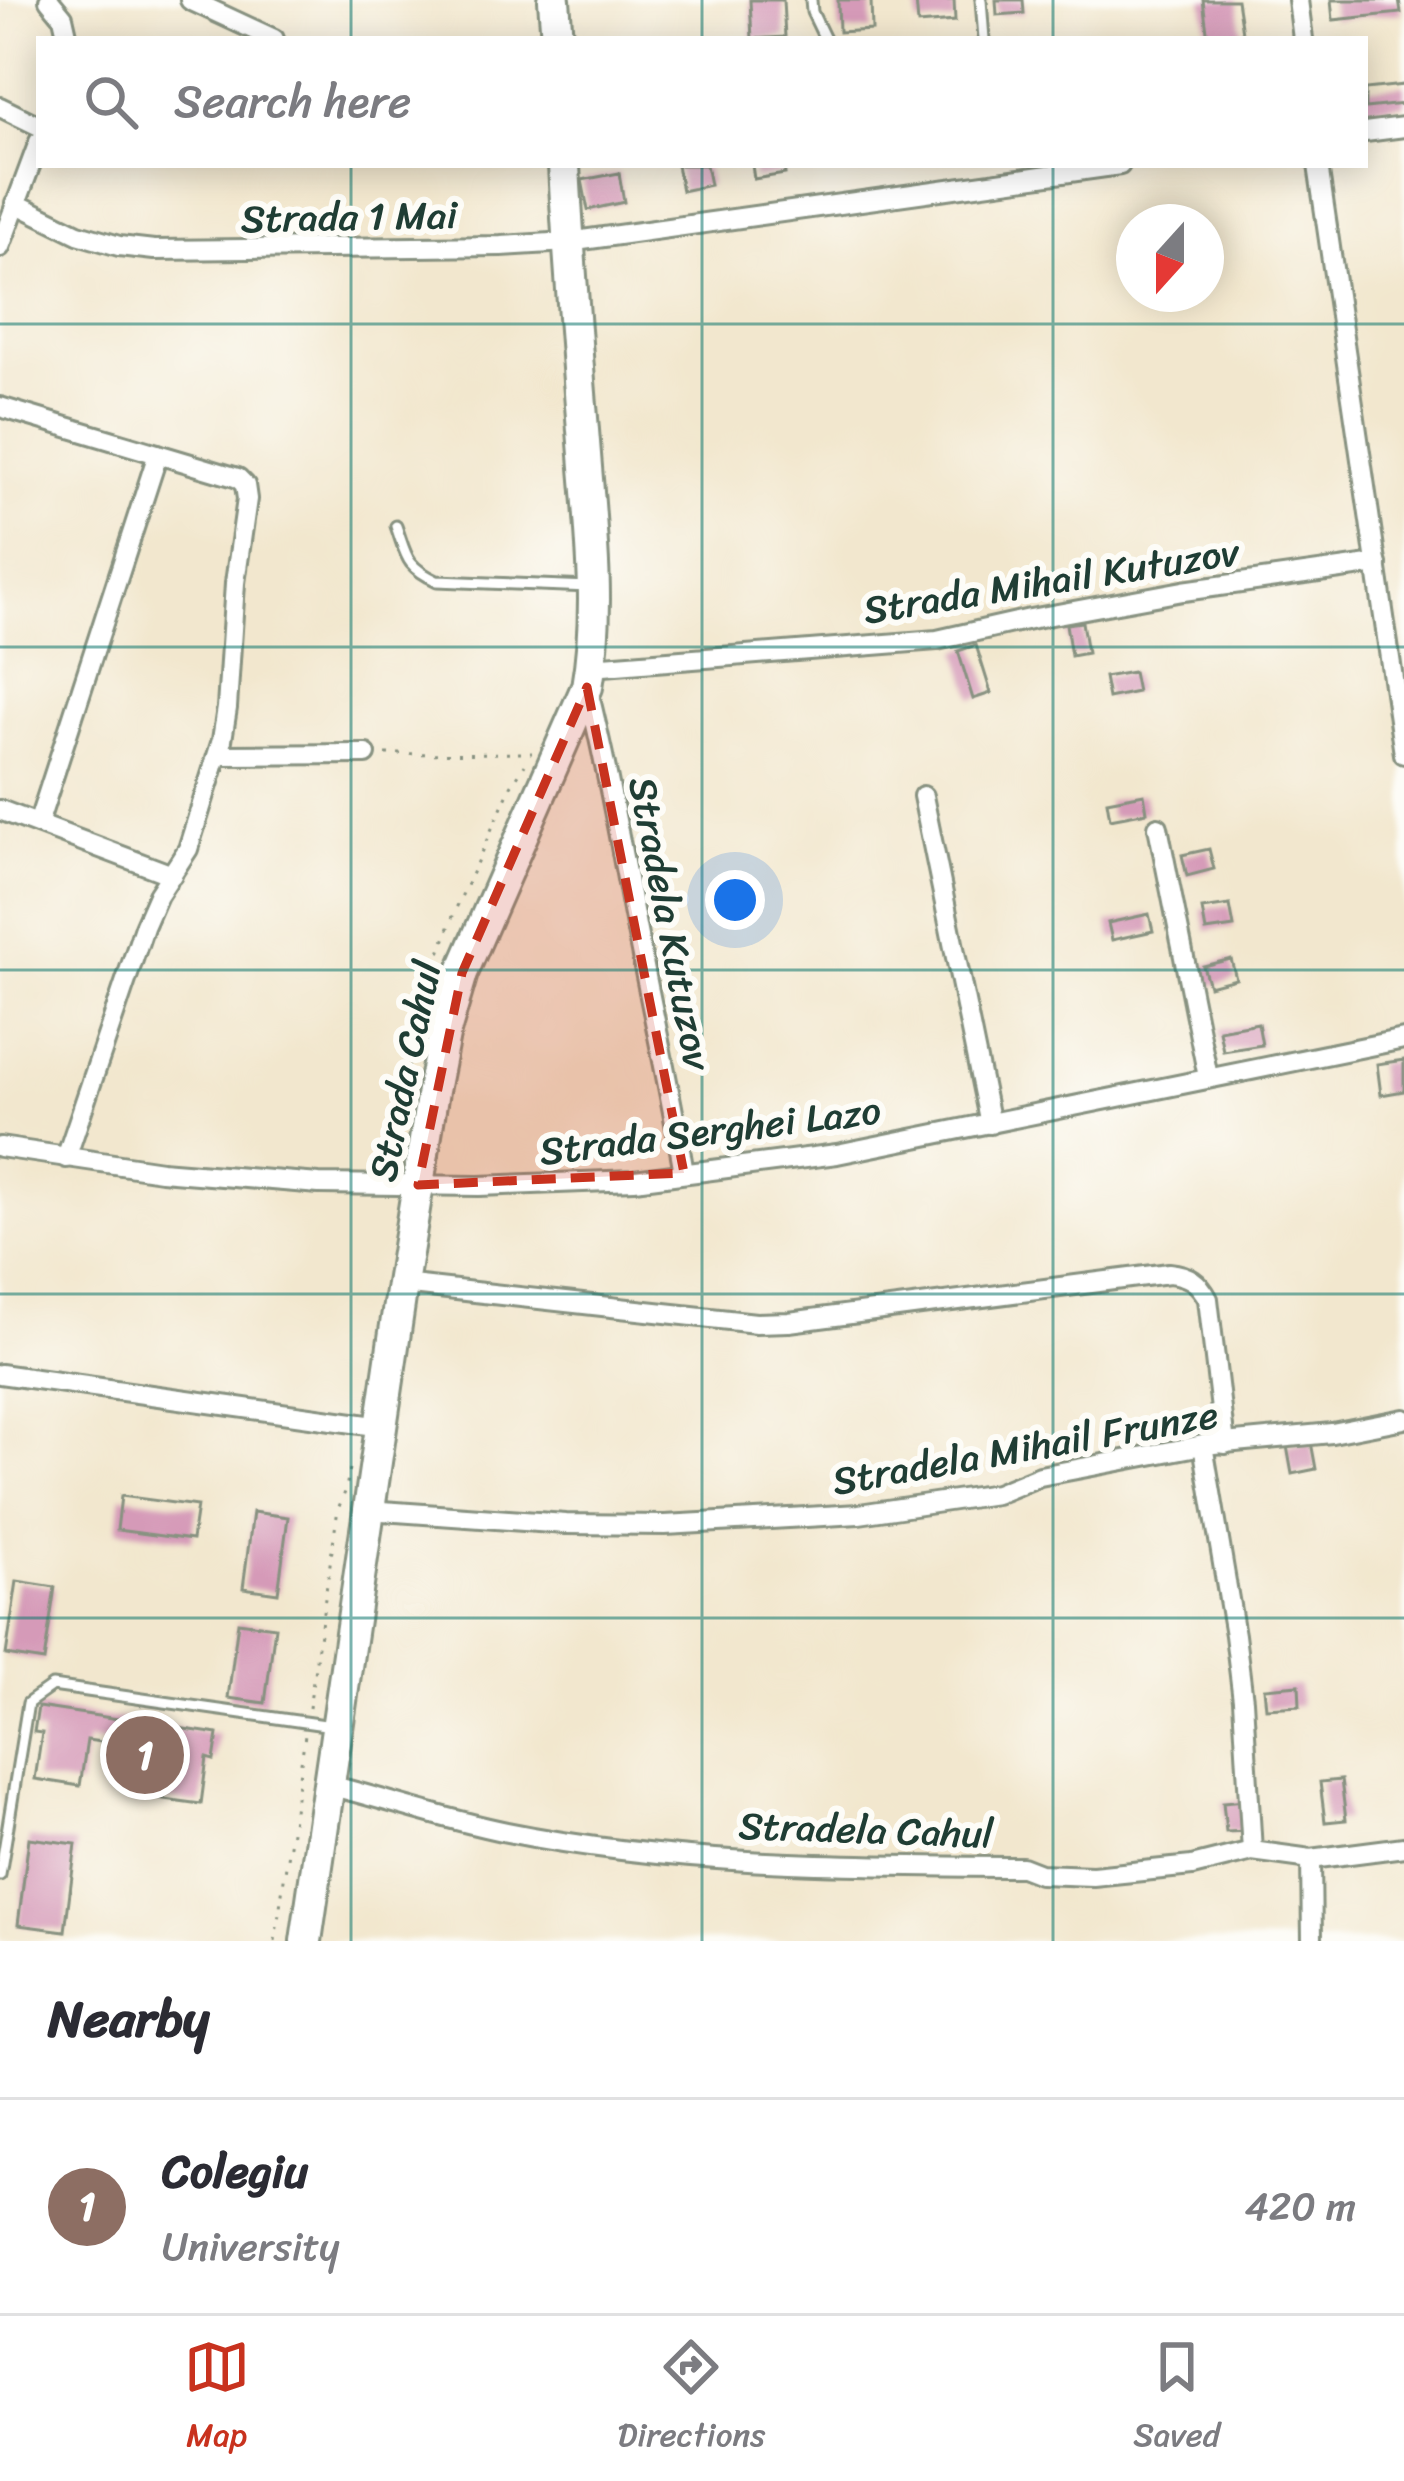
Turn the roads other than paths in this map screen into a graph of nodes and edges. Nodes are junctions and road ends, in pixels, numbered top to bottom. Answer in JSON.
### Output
{"nodes":[{"id":1,"x":49,"y":0,"type":"edge"},
{"id":2,"x":190,"y":0,"type":"edge"},
{"id":3,"x":554,"y":0,"type":"edge"},
{"id":4,"x":811,"y":0,"type":"edge"},
{"id":5,"x":981,"y":0,"type":"edge"},
{"id":6,"x":1298,"y":0,"type":"edge"},
{"id":7,"x":67,"y":36,"type":"edge"},
{"id":8,"x":268,"y":36,"type":"edge"},
{"id":9,"x":557,"y":36,"type":"edge"},
{"id":10,"x":824,"y":36,"type":"edge"},
{"id":11,"x":980,"y":36,"type":"edge"},
{"id":12,"x":1303,"y":36,"type":"edge"},
{"id":13,"x":0,"y":107,"type":"edge"},
{"id":14,"x":36,"y":125,"type":"edge"},
{"id":15,"x":1404,"y":127,"type":"edge"},
{"id":16,"x":1368,"y":132,"type":"edge"},
{"id":17,"x":36,"y":150,"type":"edge"},
{"id":18,"x":564,"y":168,"type":"edge"},
{"id":19,"x":1098,"y":168,"type":"edge"},
{"id":20,"x":1318,"y":168,"type":"edge"},
{"id":21,"x":15,"y":203,"type":"junction"},
{"id":22,"x":568,"y":242,"type":"junction"},
{"id":23,"x":0,"y":247,"type":"edge"},
{"id":24,"x":0,"y":407,"type":"edge"},
{"id":25,"x":158,"y":454,"type":"junction"},
{"id":26,"x":396,"y":526,"type":"dead end"},
{"id":27,"x":1377,"y":564,"type":"junction"},
{"id":28,"x":596,"y":587,"type":"junction"},
{"id":29,"x":589,"y":677,"type":"junction"},
{"id":30,"x":366,"y":754,"type":"road end"},
{"id":31,"x":1404,"y":754,"type":"edge"},
{"id":32,"x":218,"y":755,"type":"junction"},
{"id":33,"x":923,"y":796,"type":"dead end"},
{"id":34,"x":0,"y":810,"type":"edge"},
{"id":35,"x":38,"y":824,"type":"junction"},
{"id":36,"x":1158,"y":827,"type":"dead end"},
{"id":37,"x":172,"y":875,"type":"junction"},
{"id":38,"x":1404,"y":1040,"type":"edge"},
{"id":39,"x":1208,"y":1077,"type":"junction"},
{"id":40,"x":990,"y":1124,"type":"junction"},
{"id":41,"x":0,"y":1147,"type":"edge"},
{"id":42,"x":66,"y":1158,"type":"junction"},
{"id":43,"x":684,"y":1173,"type":"junction"},
{"id":44,"x":418,"y":1185,"type":"junction"},
{"id":45,"x":402,"y":1284,"type":"junction"},
{"id":46,"x":0,"y":1375,"type":"edge"},
{"id":47,"x":1404,"y":1420,"type":"edge"},
{"id":48,"x":382,"y":1427,"type":"junction"},
{"id":49,"x":1226,"y":1444,"type":"junction"},
{"id":50,"x":1203,"y":1445,"type":"junction"},
{"id":51,"x":368,"y":1510,"type":"junction"},
{"id":52,"x":337,"y":1727,"type":"junction"},
{"id":53,"x":329,"y":1785,"type":"junction"},
{"id":54,"x":1404,"y":1847,"type":"edge"},
{"id":55,"x":1252,"y":1851,"type":"junction"},
{"id":56,"x":1311,"y":1859,"type":"junction"},
{"id":57,"x":0,"y":1875,"type":"edge"},
{"id":58,"x":306,"y":1941,"type":"edge"},
{"id":59,"x":1312,"y":1941,"type":"edge"}],
"edges":[{"from":1,"to":7,"type":"street"},
{"from":2,"to":8,"type":"street"},
{"from":3,"to":9,"type":"main road"},
{"from":4,"to":10,"type":"lane"},
{"from":5,"to":11,"type":"lane"},
{"from":6,"to":12,"type":"street"},
{"from":13,"to":14,"type":"street"},
{"from":15,"to":16,"type":"street"},
{"from":17,"to":21,"type":"street"},
{"from":18,"to":22,"type":"main road","name":"Strada Cahul"},
{"from":19,"to":22,"type":"street","name":"Strada 1 Mai"},
{"from":20,"to":27,"type":"street"},
{"from":21,"to":22,"type":"street","name":"Strada 1 Mai"},
{"from":21,"to":23,"type":"street"},
{"from":22,"to":28,"type":"main road","name":"Strada Cahul"},
{"from":24,"to":25,"type":"street"},
{"from":25,"to":32,"type":"street"},
{"from":25,"to":35,"type":"street"},
{"from":26,"to":28,"type":"lane"},
{"from":27,"to":29,"type":"street","name":"Strada Mihail Kutuzov"},
{"from":27,"to":31,"type":"street"},
{"from":28,"to":29,"type":"main road","name":"Strada Cahul"},
{"from":29,"to":43,"type":"street","name":"Stradela Kutuzov"},
{"from":29,"to":44,"type":"main road","name":"Strada Cahul"},
{"from":30,"to":32,"type":"street"},
{"from":32,"to":37,"type":"street"},
{"from":33,"to":40,"type":"street"},
{"from":34,"to":35,"type":"street"},
{"from":35,"to":37,"type":"street"},
{"from":36,"to":39,"type":"street"},
{"from":37,"to":42,"type":"street"},
{"from":38,"to":39,"type":"street","name":"Strada Serghei Lazo"},
{"from":39,"to":40,"type":"street","name":"Strada Serghei Lazo"},
{"from":40,"to":43,"type":"street","name":"Strada Serghei Lazo"},
{"from":41,"to":42,"type":"street","name":"Strada Serghei Lazo"},
{"from":42,"to":44,"type":"street","name":"Strada Serghei Lazo"},
{"from":43,"to":44,"type":"street","name":"Strada Serghei Lazo"},
{"from":44,"to":45,"type":"main road","name":"Strada Cahul"},
{"from":45,"to":48,"type":"main road","name":"Strada Cahul"},
{"from":45,"to":49,"type":"street"},
{"from":46,"to":48,"type":"street"},
{"from":47,"to":49,"type":"street","name":"Stradela Mihail Frunze"},
{"from":48,"to":51,"type":"main road","name":"Strada Cahul"},
{"from":49,"to":50,"type":"street","name":"Stradela Mihail Frunze"},
{"from":50,"to":51,"type":"street","name":"Stradela Mihail Frunze"},
{"from":50,"to":55,"type":"street"},
{"from":51,"to":52,"type":"main road","name":"Strada Cahul"},
{"from":52,"to":53,"type":"main road","name":"Strada Cahul"},
{"from":52,"to":57,"type":"lane"},
{"from":53,"to":55,"type":"street","name":"Stradela Cahul"},
{"from":53,"to":58,"type":"main road","name":"Strada Cahul"},
{"from":54,"to":56,"type":"street","name":"Stradela Cahul"},
{"from":55,"to":56,"type":"street","name":"Stradela Cahul"},
{"from":56,"to":59,"type":"street"}]}
